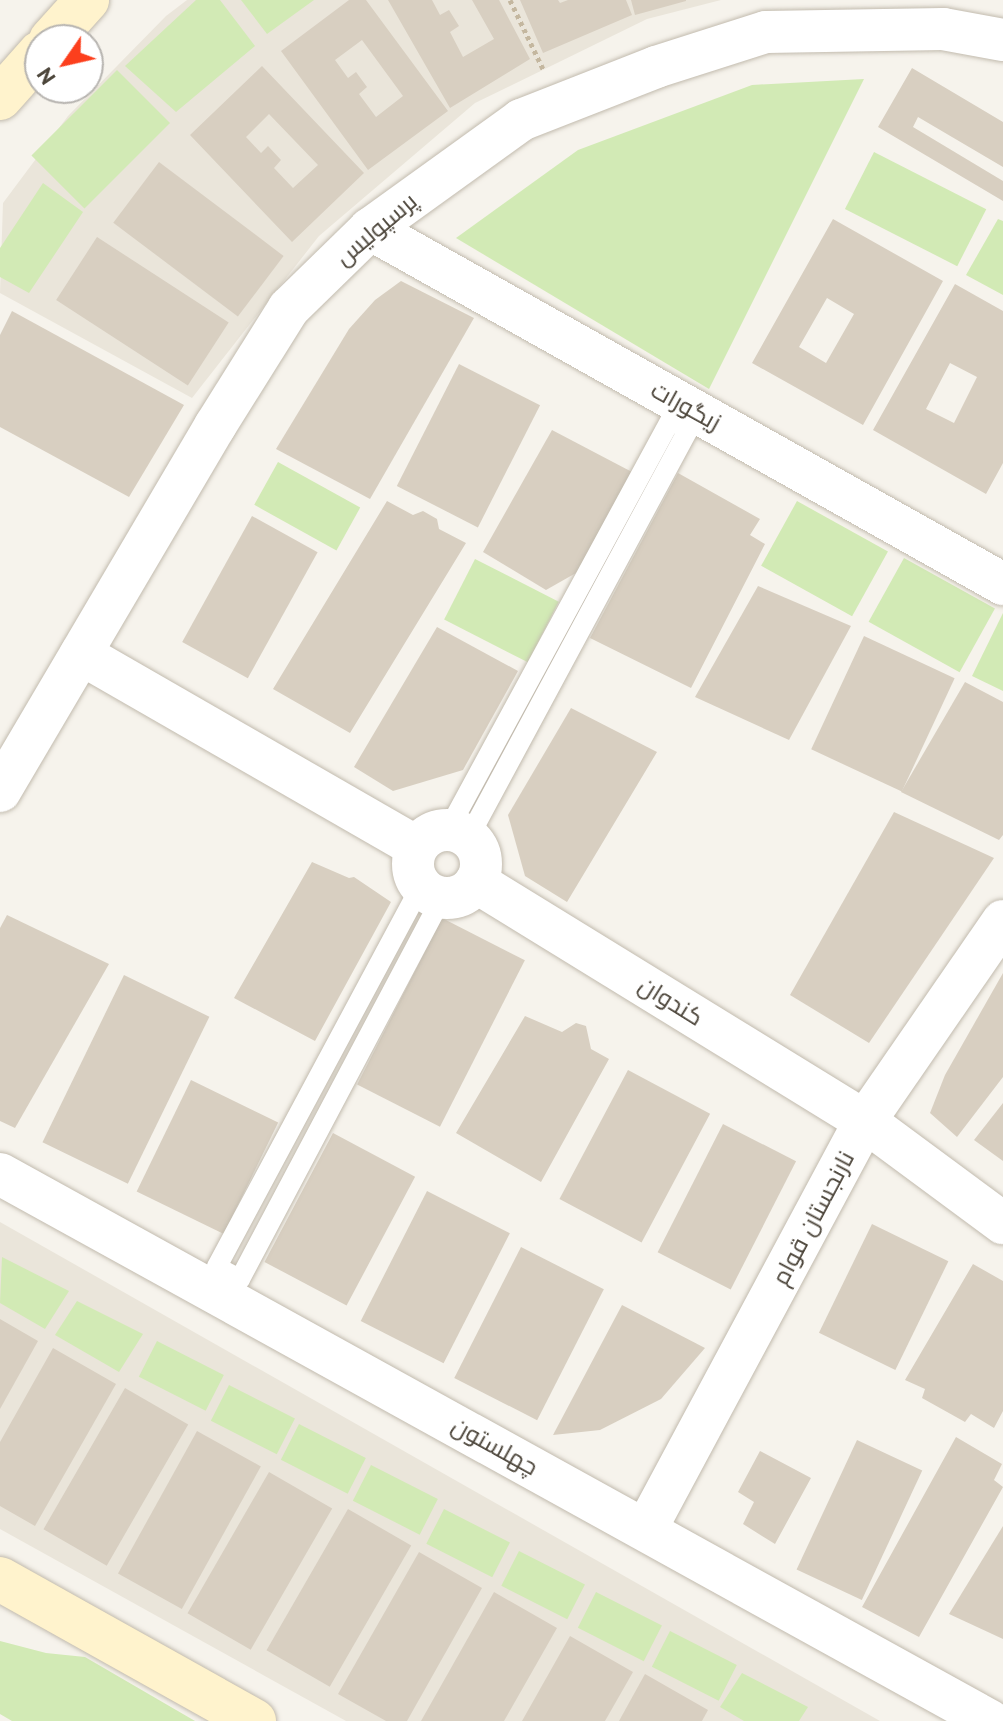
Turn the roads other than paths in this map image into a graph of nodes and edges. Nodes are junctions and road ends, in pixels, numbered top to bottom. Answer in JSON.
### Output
{"nodes":[{"id":1,"x":87,"y":0,"type":"edge"},
{"id":2,"x":65,"y":24,"type":"edge"},
{"id":3,"x":1003,"y":40,"type":"edge"},
{"id":4,"x":24,"y":71,"type":"edge"},
{"id":5,"x":0,"y":98,"type":"edge"},
{"id":6,"x":370,"y":229,"type":"junction"},
{"id":7,"x":1003,"y":584,"type":"edge"},
{"id":8,"x":81,"y":654,"type":"junction"},
{"id":9,"x":0,"y":791,"type":"edge"},
{"id":10,"x":445,"y":864,"type":"junction"},
{"id":11,"x":1003,"y":921,"type":"edge"},
{"id":12,"x":865,"y":1121,"type":"junction"},
{"id":13,"x":0,"y":1174,"type":"edge"},
{"id":14,"x":1003,"y":1223,"type":"edge"},
{"id":15,"x":646,"y":1529,"type":"junction"},
{"id":16,"x":0,"y":1579,"type":"edge"},
{"id":17,"x":254,"y":1721,"type":"edge"},
{"id":18,"x":990,"y":1721,"type":"edge"}],
"edges":[{"from":1,"to":2,"type":"main road"},
{"from":3,"to":6,"type":"street","name":"پرسپولیس"},
{"from":4,"to":5,"type":"main road"},
{"from":6,"to":7,"type":"street","name":"زیگورات"},
{"from":6,"to":8,"type":"street","name":"پرسپولیس"},
{"from":8,"to":9,"type":"street","name":"پرسپولیس"},
{"from":8,"to":10,"type":"street","name":"کندوان"},
{"from":10,"to":10,"type":"lane"},
{"from":10,"to":10,"type":"lane"},
{"from":10,"to":12,"type":"street","name":"کندوان"},
{"from":11,"to":12,"type":"street","name":"نارنجستان قوام"},
{"from":12,"to":14,"type":"street","name":"کندوان"},
{"from":12,"to":15,"type":"street","name":"نارنجستان قوام"},
{"from":13,"to":15,"type":"street","name":"چهلستون"},
{"from":15,"to":18,"type":"street","name":"چهلستون"},
{"from":16,"to":17,"type":"main road"}]}
